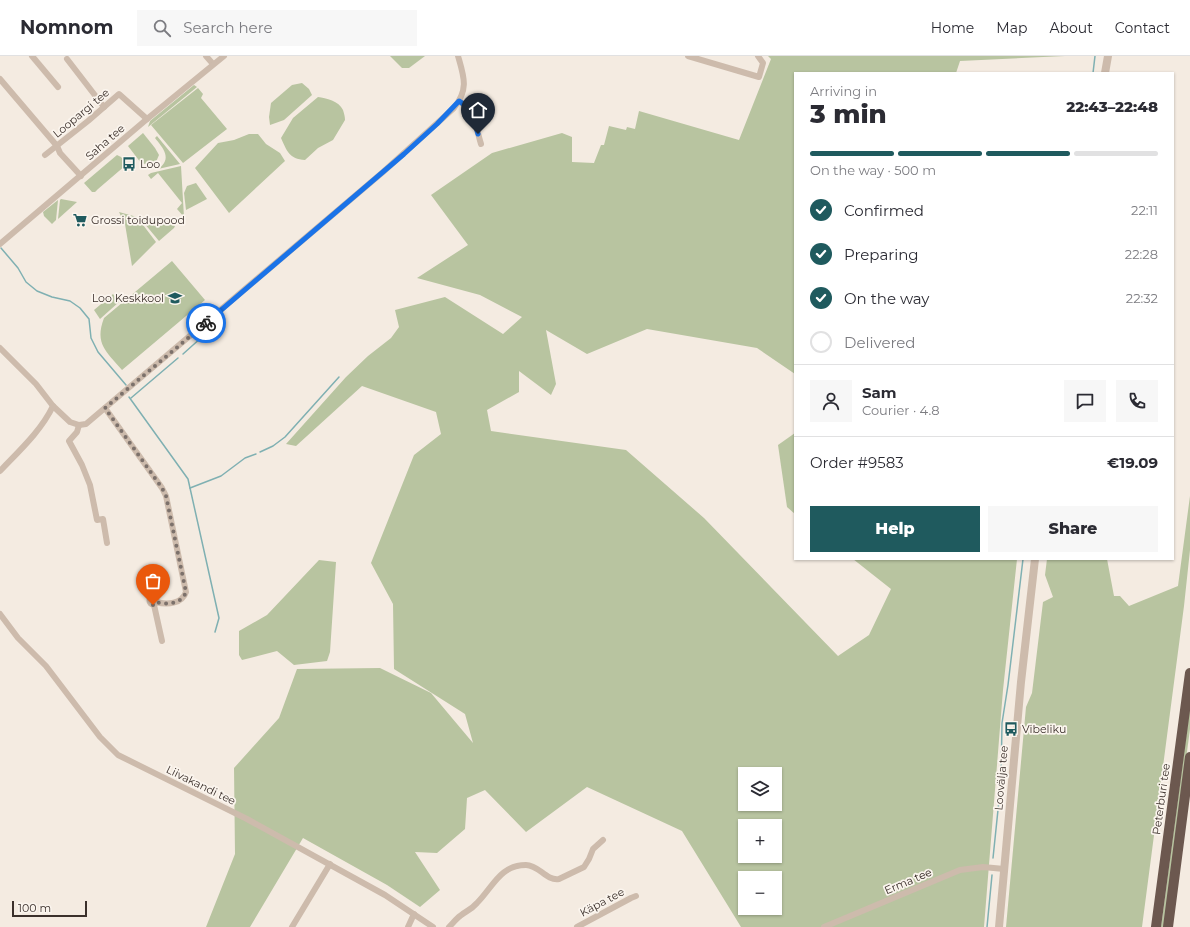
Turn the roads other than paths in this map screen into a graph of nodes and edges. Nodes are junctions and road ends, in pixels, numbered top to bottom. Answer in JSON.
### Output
{"nodes":[{"id":1,"x":32,"y":56,"type":"edge"},
{"id":2,"x":206,"y":56,"type":"edge"},
{"id":3,"x":224,"y":56,"type":"edge"},
{"id":4,"x":458,"y":56,"type":"edge"},
{"id":5,"x":688,"y":56,"type":"edge"},
{"id":6,"x":758,"y":56,"type":"edge"},
{"id":7,"x":1108,"y":56,"type":"edge"},
{"id":8,"x":67,"y":59,"type":"dead end"},
{"id":9,"x":213,"y":64,"type":"junction"},
{"id":10,"x":1106,"y":72,"type":"edge"},
{"id":11,"x":0,"y":79,"type":"edge"},
{"id":12,"x":58,"y":87,"type":"dead end"},
{"id":13,"x":459,"y":101,"type":"junction"},
{"id":14,"x":104,"y":107,"type":"junction"},
{"id":15,"x":147,"y":119,"type":"junction"},
{"id":16,"x":481,"y":144,"type":"dead end"},
{"id":17,"x":57,"y":146,"type":"junction"},
{"id":18,"x":45,"y":155,"type":"dead end"},
{"id":19,"x":81,"y":176,"type":"junction"},
{"id":20,"x":0,"y":244,"type":"edge"},
{"id":21,"x":0,"y":348,"type":"edge"},
{"id":22,"x":54,"y":406,"type":"junction"},
{"id":23,"x":105,"y":408,"type":"junction"},
{"id":24,"x":83,"y":425,"type":"junction"},
{"id":25,"x":0,"y":471,"type":"edge"},
{"id":26,"x":107,"y":543,"type":"dead end"},
{"id":27,"x":1035,"y":560,"type":"edge"},
{"id":28,"x":0,"y":614,"type":"edge"},
{"id":29,"x":162,"y":641,"type":"dead end"},
{"id":30,"x":1190,"y":673,"type":"edge"},
{"id":31,"x":1190,"y":757,"type":"edge"},
{"id":32,"x":603,"y":840,"type":"dead end"},
{"id":33,"x":330,"y":864,"type":"junction"},
{"id":34,"x":1004,"y":869,"type":"junction"},
{"id":35,"x":636,"y":896,"type":"dead end"},
{"id":36,"x":414,"y":914,"type":"junction"},
{"id":37,"x":292,"y":927,"type":"edge"},
{"id":38,"x":408,"y":927,"type":"edge"},
{"id":39,"x":433,"y":927,"type":"edge"},
{"id":40,"x":449,"y":927,"type":"edge"},
{"id":41,"x":577,"y":927,"type":"edge"},
{"id":42,"x":824,"y":927,"type":"edge"},
{"id":43,"x":999,"y":927,"type":"edge"},
{"id":44,"x":1156,"y":927,"type":"edge"},
{"id":45,"x":1168,"y":927,"type":"edge"}],
"edges":[{"from":1,"to":12,"type":"street"},
{"from":2,"to":9,"type":"street"},
{"from":3,"to":9,"type":"street","name":"Saha tee"},
{"from":4,"to":13,"type":"street"},
{"from":5,"to":6,"type":"street"},
{"from":7,"to":10,"type":"street"},
{"from":8,"to":14,"type":"street"},
{"from":9,"to":15,"type":"street","name":"Saha tee"},
{"from":11,"to":17,"type":"street"},
{"from":13,"to":16,"type":"street"},
{"from":13,"to":23,"type":"street"},
{"from":14,"to":15,"type":"street","name":"Loopargi tee"},
{"from":14,"to":17,"type":"street","name":"Loopargi tee"},
{"from":15,"to":19,"type":"street","name":"Saha tee"},
{"from":17,"to":18,"type":"street","name":"Loopargi tee"},
{"from":17,"to":19,"type":"street"},
{"from":19,"to":20,"type":"street","name":"Saha tee"},
{"from":21,"to":22,"type":"street"},
{"from":22,"to":24,"type":"street"},
{"from":22,"to":25,"type":"street"},
{"from":23,"to":24,"type":"street"},
{"from":23,"to":29,"type":"street"},
{"from":24,"to":26,"type":"street"},
{"from":27,"to":34,"type":"street","name":"Loovälja tee"},
{"from":28,"to":33,"type":"street","name":"Liivakandi tee"},
{"from":30,"to":44,"type":"highway","name":"Peterburi tee"},
{"from":31,"to":45,"type":"highway","name":"Peterburi tee"},
{"from":32,"to":40,"type":"street"},
{"from":33,"to":36,"type":"street","name":"Liivakandi tee"},
{"from":33,"to":37,"type":"street"},
{"from":34,"to":42,"type":"street","name":"Erma tee"},
{"from":34,"to":43,"type":"street","name":"Loovälja tee"},
{"from":35,"to":41,"type":"street","name":"Käpa tee"},
{"from":36,"to":38,"type":"street"},
{"from":36,"to":39,"type":"street","name":"Liivakandi tee"}]}
